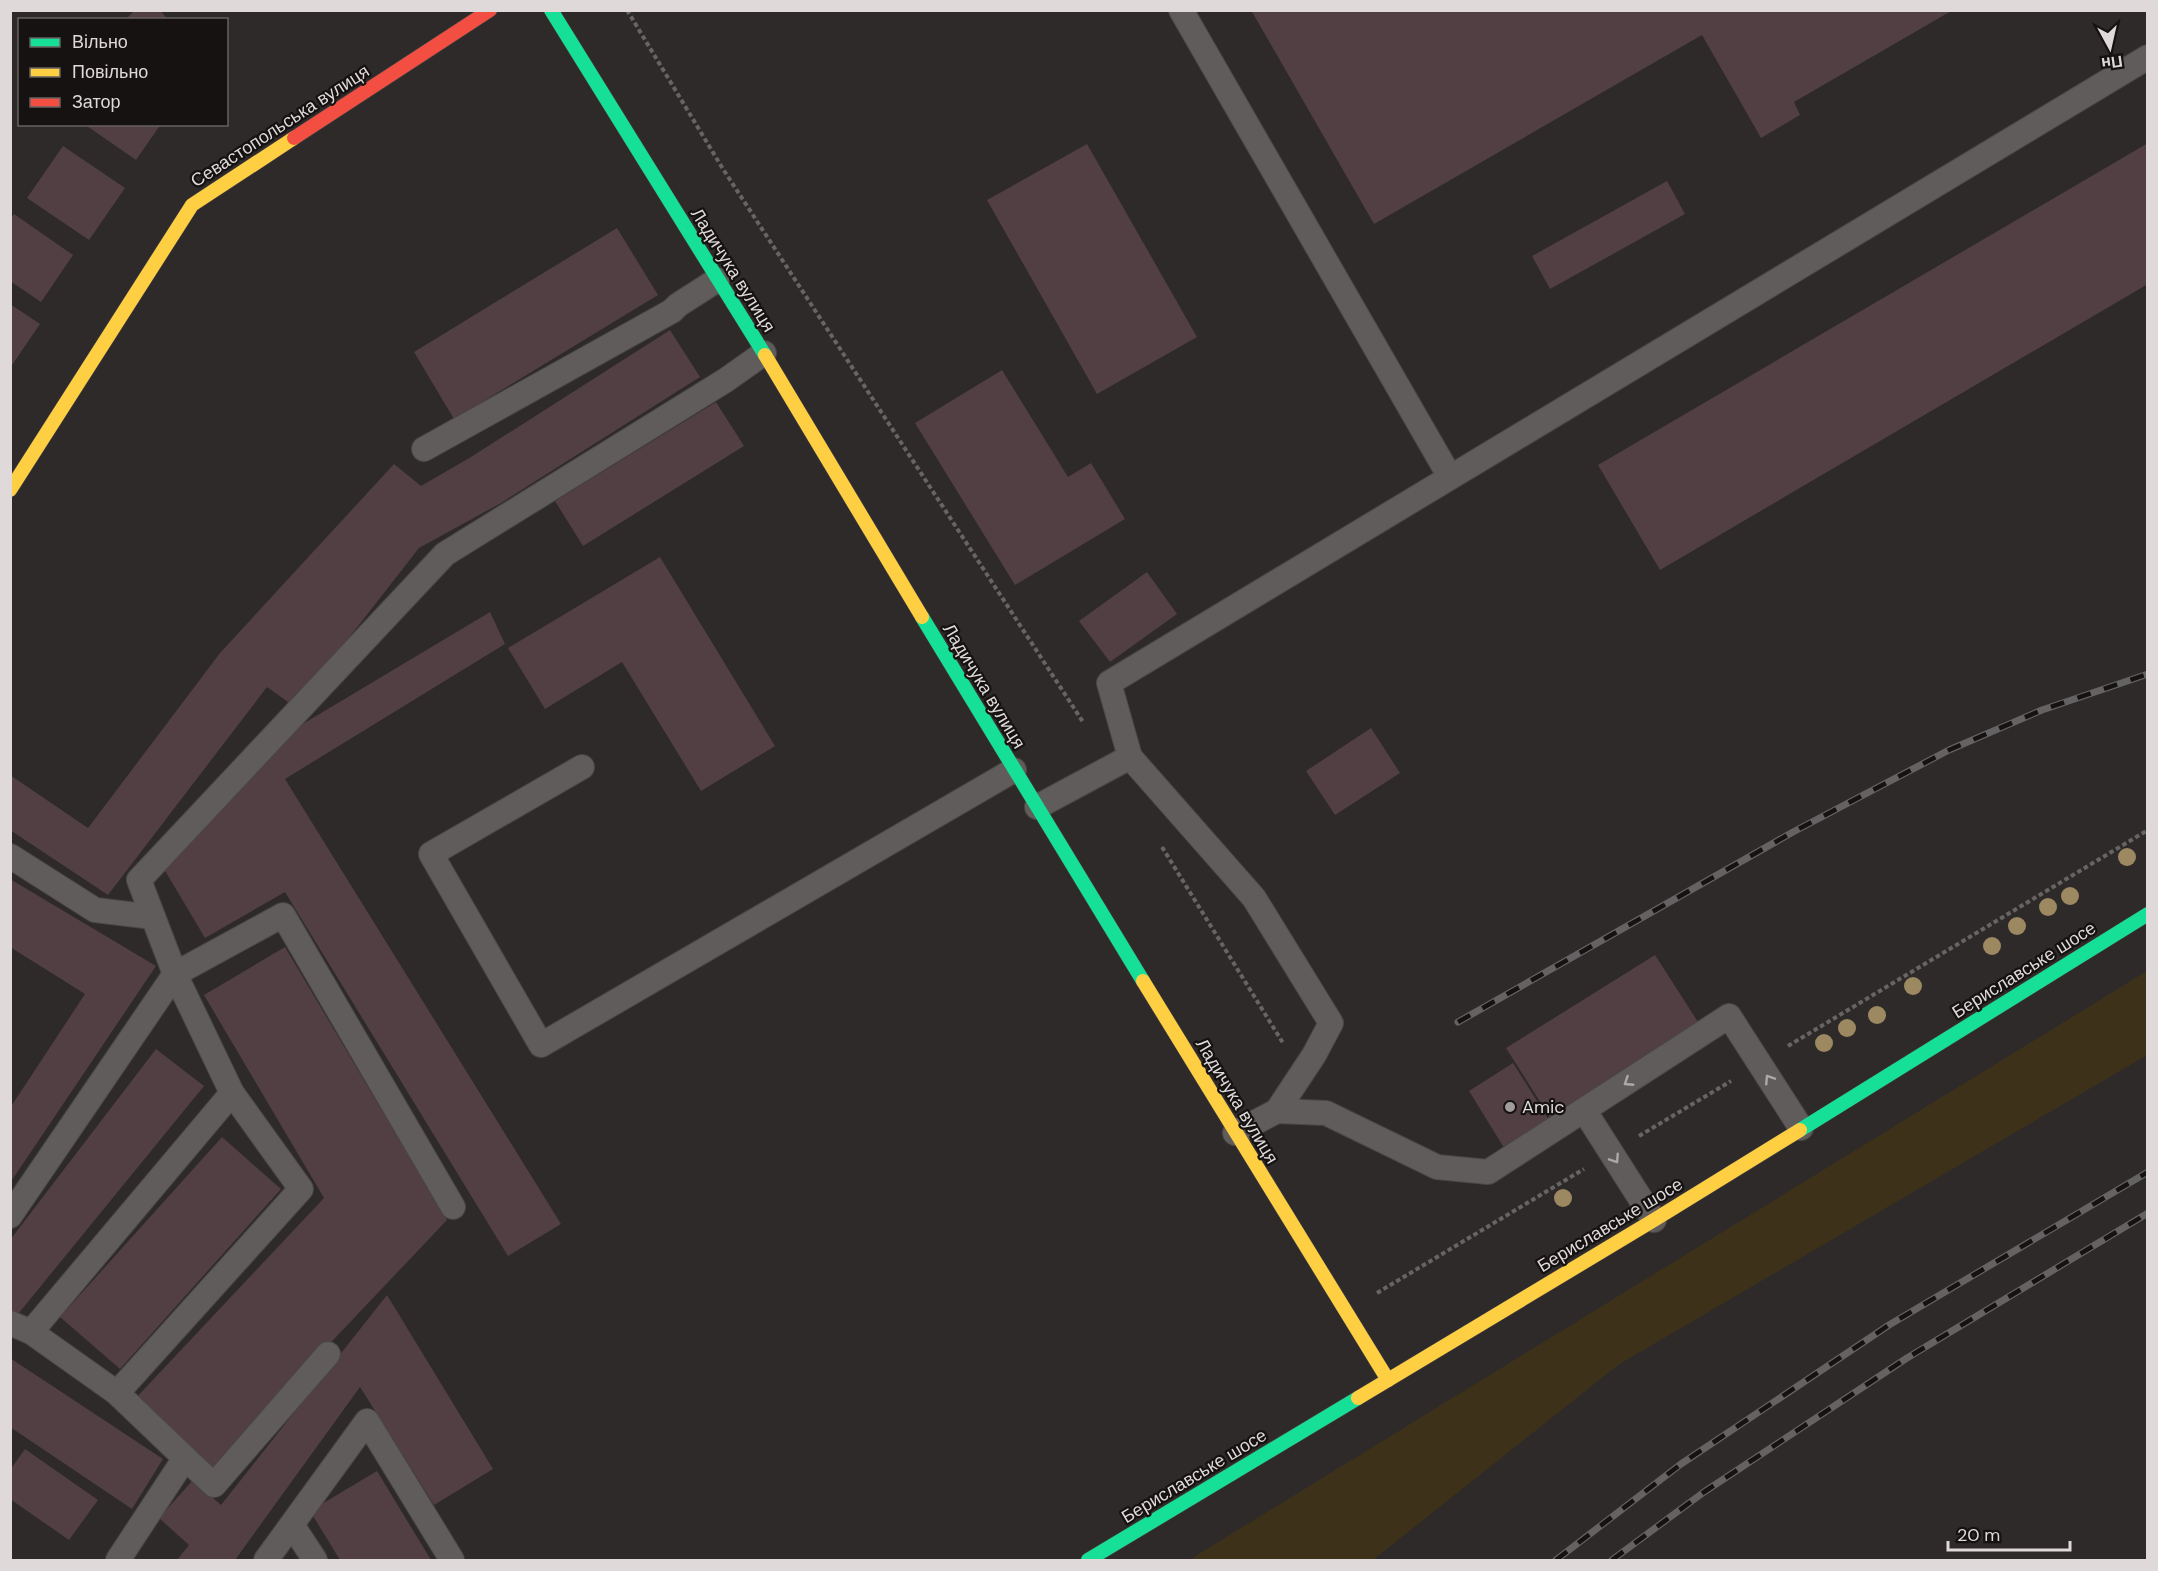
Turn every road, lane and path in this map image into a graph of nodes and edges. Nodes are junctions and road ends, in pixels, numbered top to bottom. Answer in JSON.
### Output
{"nodes":[{"id":1,"x":490,"y":10,"type":"edge"},
{"id":2,"x":551,"y":10,"type":"edge"},
{"id":3,"x":627,"y":10,"type":"edge"},
{"id":4,"x":1181,"y":10,"type":"edge"},
{"id":5,"x":2148,"y":57,"type":"edge"},
{"id":6,"x":717,"y":280,"type":"junction"},
{"id":7,"x":764,"y":353,"type":"junction"},
{"id":8,"x":424,"y":449,"type":"dead end"},
{"id":9,"x":1450,"y":477,"type":"junction"},
{"id":10,"x":10,"y":490,"type":"edge"},
{"id":11,"x":1121,"y":762,"type":"junction"},
{"id":12,"x":582,"y":767,"type":"dead end"},
{"id":13,"x":1014,"y":770,"type":"junction"},
{"id":14,"x":1037,"y":807,"type":"junction"},
{"id":15,"x":1161,"y":846,"type":"dead end"},
{"id":16,"x":10,"y":856,"type":"edge"},
{"id":17,"x":2148,"y":914,"type":"edge"},
{"id":18,"x":153,"y":917,"type":"junction"},
{"id":19,"x":175,"y":974,"type":"junction"},
{"id":20,"x":1302,"y":1074,"type":"junction"},
{"id":21,"x":232,"y":1093,"type":"junction"},
{"id":22,"x":1584,"y":1110,"type":"junction"},
{"id":23,"x":1277,"y":1111,"type":"junction"},
{"id":24,"x":1801,"y":1128,"type":"junction"},
{"id":25,"x":1235,"y":1133,"type":"junction"},
{"id":26,"x":453,"y":1207,"type":"dead end"},
{"id":27,"x":10,"y":1216,"type":"edge"},
{"id":28,"x":1654,"y":1220,"type":"junction"},
{"id":29,"x":21,"y":1328,"type":"edge"},
{"id":30,"x":328,"y":1354,"type":"dead end"},
{"id":31,"x":1388,"y":1380,"type":"junction"},
{"id":32,"x":117,"y":1393,"type":"junction"},
{"id":33,"x":185,"y":1458,"type":"junction"},
{"id":34,"x":292,"y":1525,"type":"junction"},
{"id":35,"x":118,"y":1560,"type":"edge"},
{"id":36,"x":266,"y":1560,"type":"edge"},
{"id":37,"x":315,"y":1560,"type":"edge"},
{"id":38,"x":452,"y":1560,"type":"edge"},
{"id":39,"x":1088,"y":1560,"type":"edge"}],
"edges":[{"from":1,"to":10,"type":"street","name":"Севастопольська вулиця"},
{"from":2,"to":6,"type":"street","name":"Ладичука вулиця"},
{"from":3,"to":11,"type":"path"},
{"from":4,"to":9,"type":"lane"},
{"from":5,"to":9,"type":"lane"},
{"from":6,"to":7,"type":"street","name":"Ладичука вулиця"},
{"from":6,"to":8,"type":"lane"},
{"from":7,"to":13,"type":"street","name":"Ладичука вулиця"},
{"from":7,"to":18,"type":"lane"},
{"from":9,"to":11,"type":"lane"},
{"from":11,"to":14,"type":"lane"},
{"from":11,"to":20,"type":"lane"},
{"from":12,"to":13,"type":"lane"},
{"from":13,"to":14,"type":"street","name":"Ладичука вулиця"},
{"from":14,"to":25,"type":"street","name":"Ладичука вулиця"},
{"from":15,"to":20,"type":"path"},
{"from":16,"to":18,"type":"lane"},
{"from":17,"to":24,"type":"street","name":"Бериславське шосе"},
{"from":18,"to":19,"type":"lane"},
{"from":19,"to":21,"type":"lane"},
{"from":19,"to":26,"type":"lane"},
{"from":19,"to":27,"type":"lane"},
{"from":20,"to":23,"type":"lane"},
{"from":21,"to":29,"type":"lane"},
{"from":21,"to":32,"type":"lane"},
{"from":22,"to":23,"type":"lane"},
{"from":24,"to":22,"type":"lane","one_way":true},
{"from":22,"to":28,"type":"lane","one_way":true},
{"from":23,"to":25,"type":"lane"},
{"from":24,"to":28,"type":"street","name":"Бериславське шосе"},
{"from":25,"to":31,"type":"street","name":"Ладичука вулиця"},
{"from":28,"to":31,"type":"street","name":"Бериславське шосе"},
{"from":29,"to":32,"type":"lane"},
{"from":30,"to":33,"type":"lane"},
{"from":31,"to":39,"type":"street","name":"Бериславське шосе"},
{"from":32,"to":33,"type":"lane"},
{"from":33,"to":35,"type":"lane"},
{"from":34,"to":36,"type":"lane"},
{"from":34,"to":37,"type":"lane"},
{"from":34,"to":38,"type":"lane"}]}
